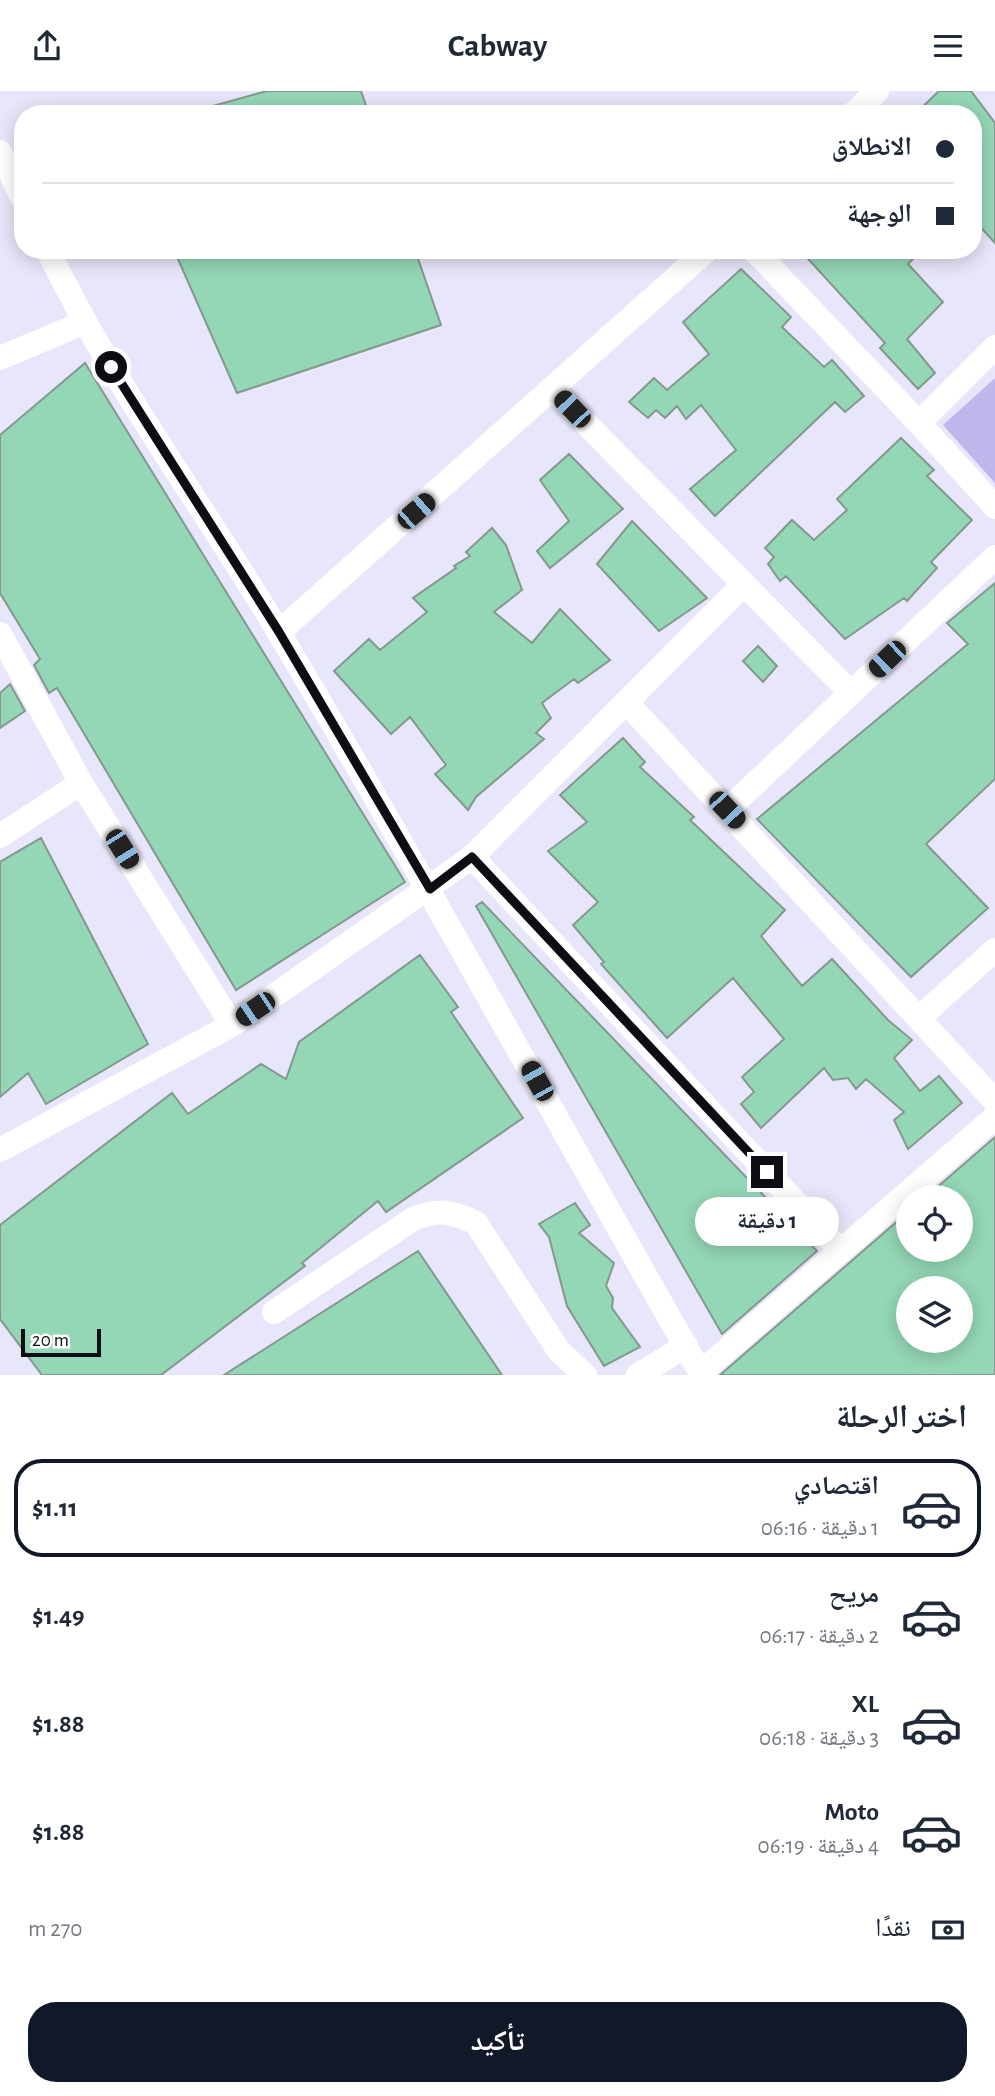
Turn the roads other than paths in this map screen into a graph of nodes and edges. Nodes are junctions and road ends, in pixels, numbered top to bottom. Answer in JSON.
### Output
{"nodes":[{"id":1,"x":877,"y":91,"type":"edge"},
{"id":2,"x":862,"y":105,"type":"edge"},
{"id":3,"x":0,"y":152,"type":"edge"},
{"id":4,"x":14,"y":181,"type":"edge"},
{"id":5,"x":52,"y":259,"type":"edge"},
{"id":6,"x":697,"y":259,"type":"edge"},
{"id":7,"x":763,"y":259,"type":"edge"},
{"id":8,"x":83,"y":323,"type":"junction"},
{"id":9,"x":995,"y":347,"type":"edge"},
{"id":10,"x":0,"y":358,"type":"edge"},
{"id":11,"x":553,"y":390,"type":"junction"},
{"id":12,"x":919,"y":423,"type":"junction"},
{"id":13,"x":995,"y":507,"type":"edge"},
{"id":14,"x":995,"y":557,"type":"edge"},
{"id":15,"x":744,"y":584,"type":"junction"},
{"id":16,"x":279,"y":632,"type":"junction"},
{"id":17,"x":0,"y":634,"type":"edge"},
{"id":18,"x":851,"y":693,"type":"junction"},
{"id":19,"x":626,"y":702,"type":"junction"},
{"id":20,"x":81,"y":783,"type":"junction"},
{"id":21,"x":727,"y":810,"type":"junction"},
{"id":22,"x":0,"y":836,"type":"edge"},
{"id":23,"x":472,"y":857,"type":"junction"},
{"id":24,"x":430,"y":889,"type":"junction"},
{"id":25,"x":995,"y":950,"type":"edge"},
{"id":26,"x":920,"y":1017,"type":"junction"},
{"id":27,"x":232,"y":1025,"type":"junction"},
{"id":28,"x":995,"y":1101,"type":"edge"},
{"id":29,"x":995,"y":1117,"type":"edge"},
{"id":30,"x":0,"y":1150,"type":"edge"},
{"id":31,"x":841,"y":1251,"type":"junction"},
{"id":32,"x":274,"y":1312,"type":"dead end"},
{"id":33,"x":686,"y":1346,"type":"junction"},
{"id":34,"x":701,"y":1374,"type":"edge"},
{"id":35,"x":585,"y":1375,"type":"edge"},
{"id":36,"x":638,"y":1375,"type":"edge"}],
"edges":[{"from":1,"to":2,"type":"street"},
{"from":3,"to":4,"type":"street"},
{"from":5,"to":8,"type":"street"},
{"from":6,"to":11,"type":"street"},
{"from":7,"to":12,"type":"street"},
{"from":8,"to":10,"type":"street"},
{"from":8,"to":16,"type":"street"},
{"from":9,"to":12,"type":"street"},
{"from":11,"to":15,"type":"street"},
{"from":11,"to":16,"type":"street"},
{"from":12,"to":13,"type":"street"},
{"from":14,"to":18,"type":"street"},
{"from":15,"to":18,"type":"street"},
{"from":15,"to":19,"type":"street"},
{"from":16,"to":24,"type":"street"},
{"from":17,"to":20,"type":"street"},
{"from":18,"to":21,"type":"street"},
{"from":19,"to":21,"type":"street"},
{"from":19,"to":23,"type":"street"},
{"from":20,"to":22,"type":"street"},
{"from":20,"to":27,"type":"street"},
{"from":21,"to":26,"type":"street"},
{"from":23,"to":24,"type":"street"},
{"from":23,"to":31,"type":"street"},
{"from":24,"to":27,"type":"street"},
{"from":24,"to":33,"type":"street"},
{"from":25,"to":26,"type":"street"},
{"from":26,"to":28,"type":"street"},
{"from":27,"to":30,"type":"street"},
{"from":29,"to":31,"type":"street"},
{"from":31,"to":34,"type":"street"},
{"from":32,"to":35,"type":"street"},
{"from":33,"to":34,"type":"street"},
{"from":33,"to":36,"type":"street"}]}
